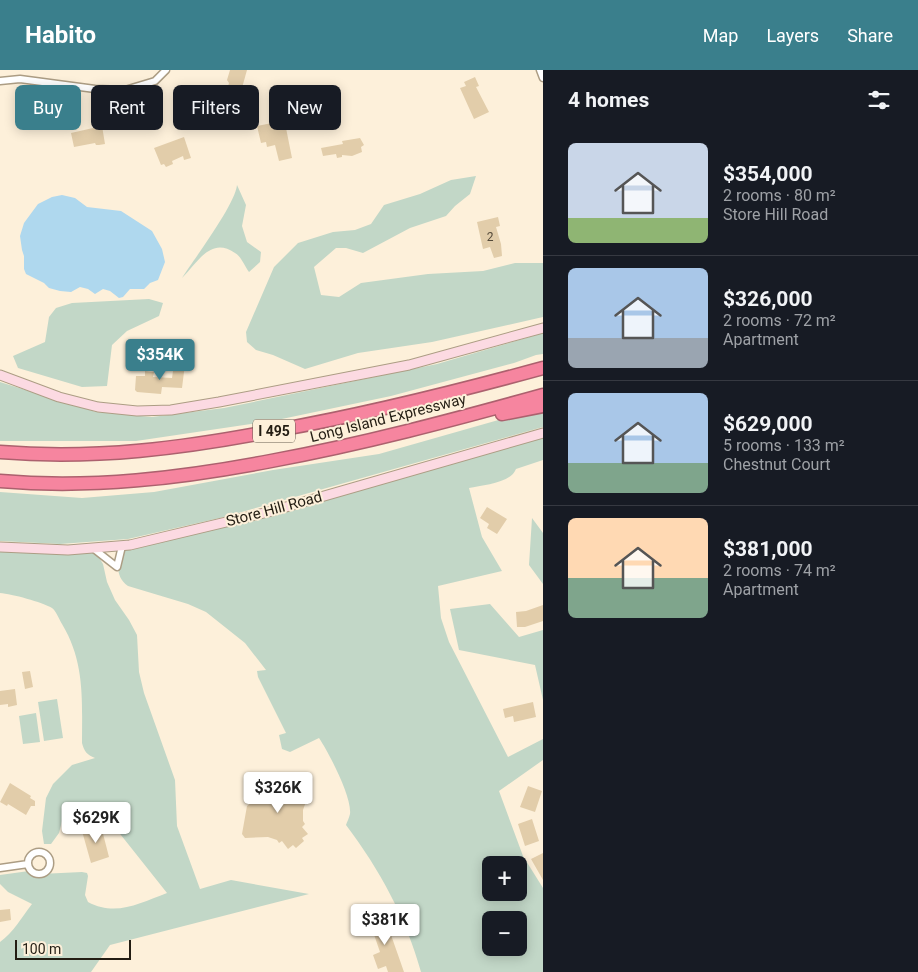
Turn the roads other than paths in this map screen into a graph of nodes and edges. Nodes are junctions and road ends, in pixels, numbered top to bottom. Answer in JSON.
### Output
{"nodes":[{"id":1,"x":166,"y":70,"type":"edge"},
{"id":2,"x":540,"y":70,"type":"edge"},
{"id":3,"x":543,"y":78,"type":"edge"},
{"id":4,"x":0,"y":81,"type":"edge"},
{"id":5,"x":543,"y":328,"type":"edge"},
{"id":6,"x":543,"y":368,"type":"edge"},
{"id":7,"x":0,"y":375,"type":"edge"},
{"id":8,"x":543,"y":395,"type":"edge"},
{"id":9,"x":543,"y":406,"type":"edge"},
{"id":10,"x":543,"y":433,"type":"edge"},
{"id":11,"x":387,"y":436,"type":"junction"},
{"id":12,"x":0,"y":452,"type":"edge"},
{"id":13,"x":0,"y":481,"type":"edge"},
{"id":14,"x":122,"y":546,"type":"junction"},
{"id":15,"x":0,"y":547,"type":"edge"},
{"id":16,"x":94,"y":549,"type":"junction"},
{"id":17,"x":28,"y":864,"type":"dead end"},
{"id":18,"x":0,"y":868,"type":"edge"}],
"edges":[{"from":1,"to":4,"type":"street"},
{"from":2,"to":3,"type":"street"},
{"from":5,"to":7,"type":"main road"},
{"from":6,"to":12,"type":"highway","name":"Long Island Expressway","number":"I 495"},
{"from":8,"to":11,"type":"highway","name":"Long Island Expressway","number":"I 495"},
{"from":9,"to":11,"type":"highway"},
{"from":10,"to":14,"type":"main road","name":"Store Hill Road"},
{"from":11,"to":13,"type":"highway","name":"Long Island Expressway","number":"I 495"},
{"from":14,"to":16,"type":"main road","name":"Store Hill Road"},
{"from":14,"to":16,"type":"street"},
{"from":15,"to":16,"type":"main road","name":"Store Hill Road"},
{"from":17,"to":18,"type":"street"}]}
